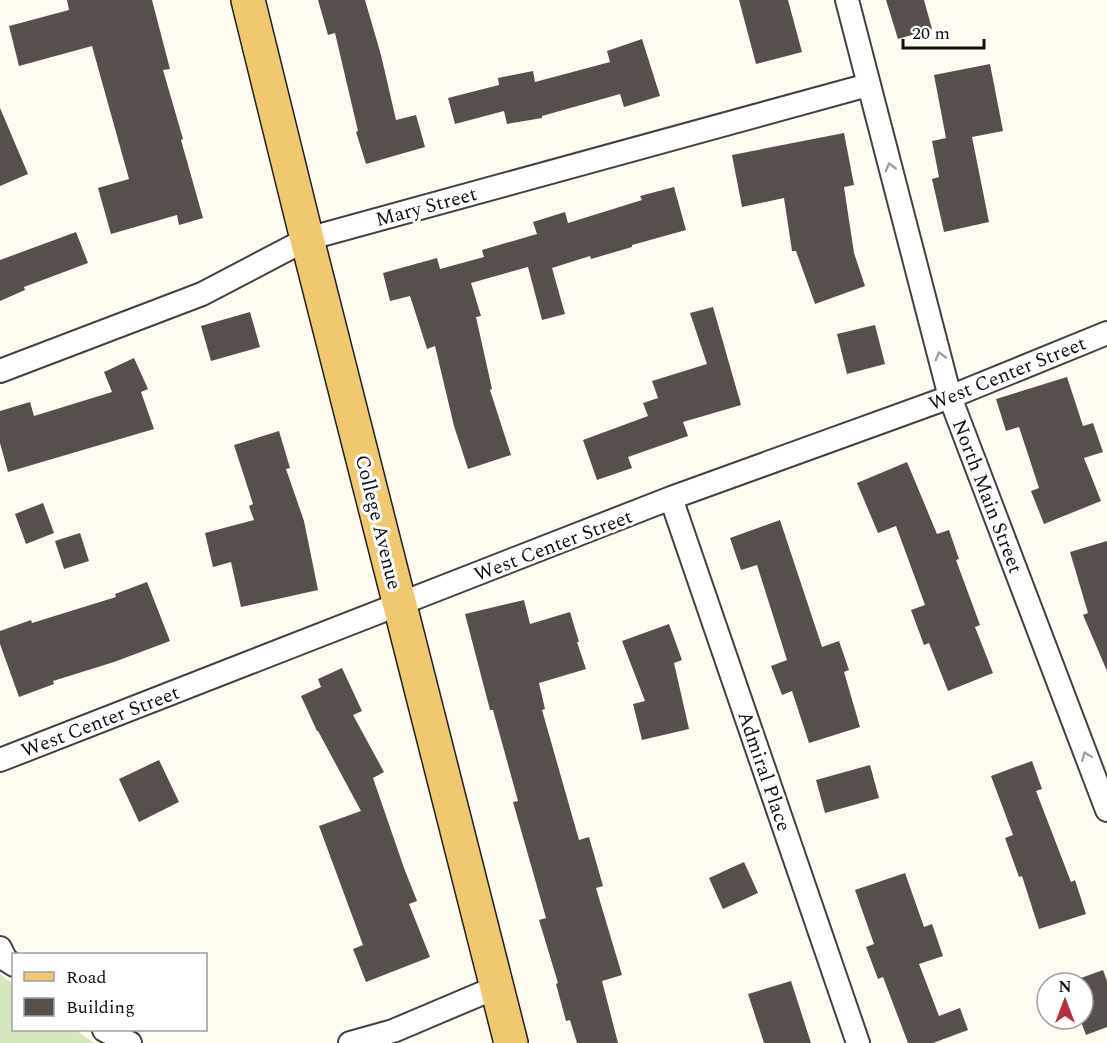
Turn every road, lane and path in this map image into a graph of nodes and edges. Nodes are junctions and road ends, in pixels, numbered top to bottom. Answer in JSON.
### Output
{"nodes":[{"id":1,"x":248,"y":0,"type":"edge"},
{"id":2,"x":846,"y":0,"type":"edge"},
{"id":3,"x":868,"y":85,"type":"junction"},
{"id":4,"x":307,"y":238,"type":"junction"},
{"id":5,"x":1107,"y":333,"type":"edge"},
{"id":6,"x":0,"y":371,"type":"edge"},
{"id":7,"x":950,"y":397,"type":"junction"},
{"id":8,"x":671,"y":498,"type":"junction"},
{"id":9,"x":400,"y":605,"type":"junction"},
{"id":10,"x":0,"y":760,"type":"edge"},
{"id":11,"x":1107,"y":810,"type":"edge"},
{"id":12,"x":0,"y":948,"type":"edge"},
{"id":13,"x":12,"y":964,"type":"edge"},
{"id":14,"x":497,"y":987,"type":"junction"},
{"id":15,"x":108,"y":1031,"type":"edge"},
{"id":16,"x":129,"y":1043,"type":"edge"},
{"id":17,"x":350,"y":1043,"type":"edge"},
{"id":18,"x":511,"y":1043,"type":"edge"},
{"id":19,"x":858,"y":1043,"type":"edge"}],
"edges":[{"from":1,"to":4,"type":"main road","name":"College Avenue"},
{"from":2,"to":3,"type":"street","name":"North Main Street"},
{"from":3,"to":4,"type":"street","name":"Mary Street"},
{"from":7,"to":3,"type":"street","name":"North Main Street","one_way":true},
{"from":4,"to":6,"type":"street","name":"Mary Street"},
{"from":4,"to":9,"type":"main road","name":"College Avenue"},
{"from":5,"to":7,"type":"street","name":"West Center Street"},
{"from":7,"to":8,"type":"street","name":"West Center Street"},
{"from":11,"to":7,"type":"street","name":"North Main Street","one_way":true},
{"from":8,"to":9,"type":"street","name":"West Center Street"},
{"from":8,"to":19,"type":"street","name":"Admiral Place"},
{"from":9,"to":10,"type":"street","name":"West Center Street"},
{"from":9,"to":14,"type":"main road","name":"College Avenue"},
{"from":12,"to":13,"type":"street"},
{"from":14,"to":17,"type":"street"},
{"from":14,"to":18,"type":"main road","name":"College Avenue"},
{"from":15,"to":16,"type":"street"}]}
